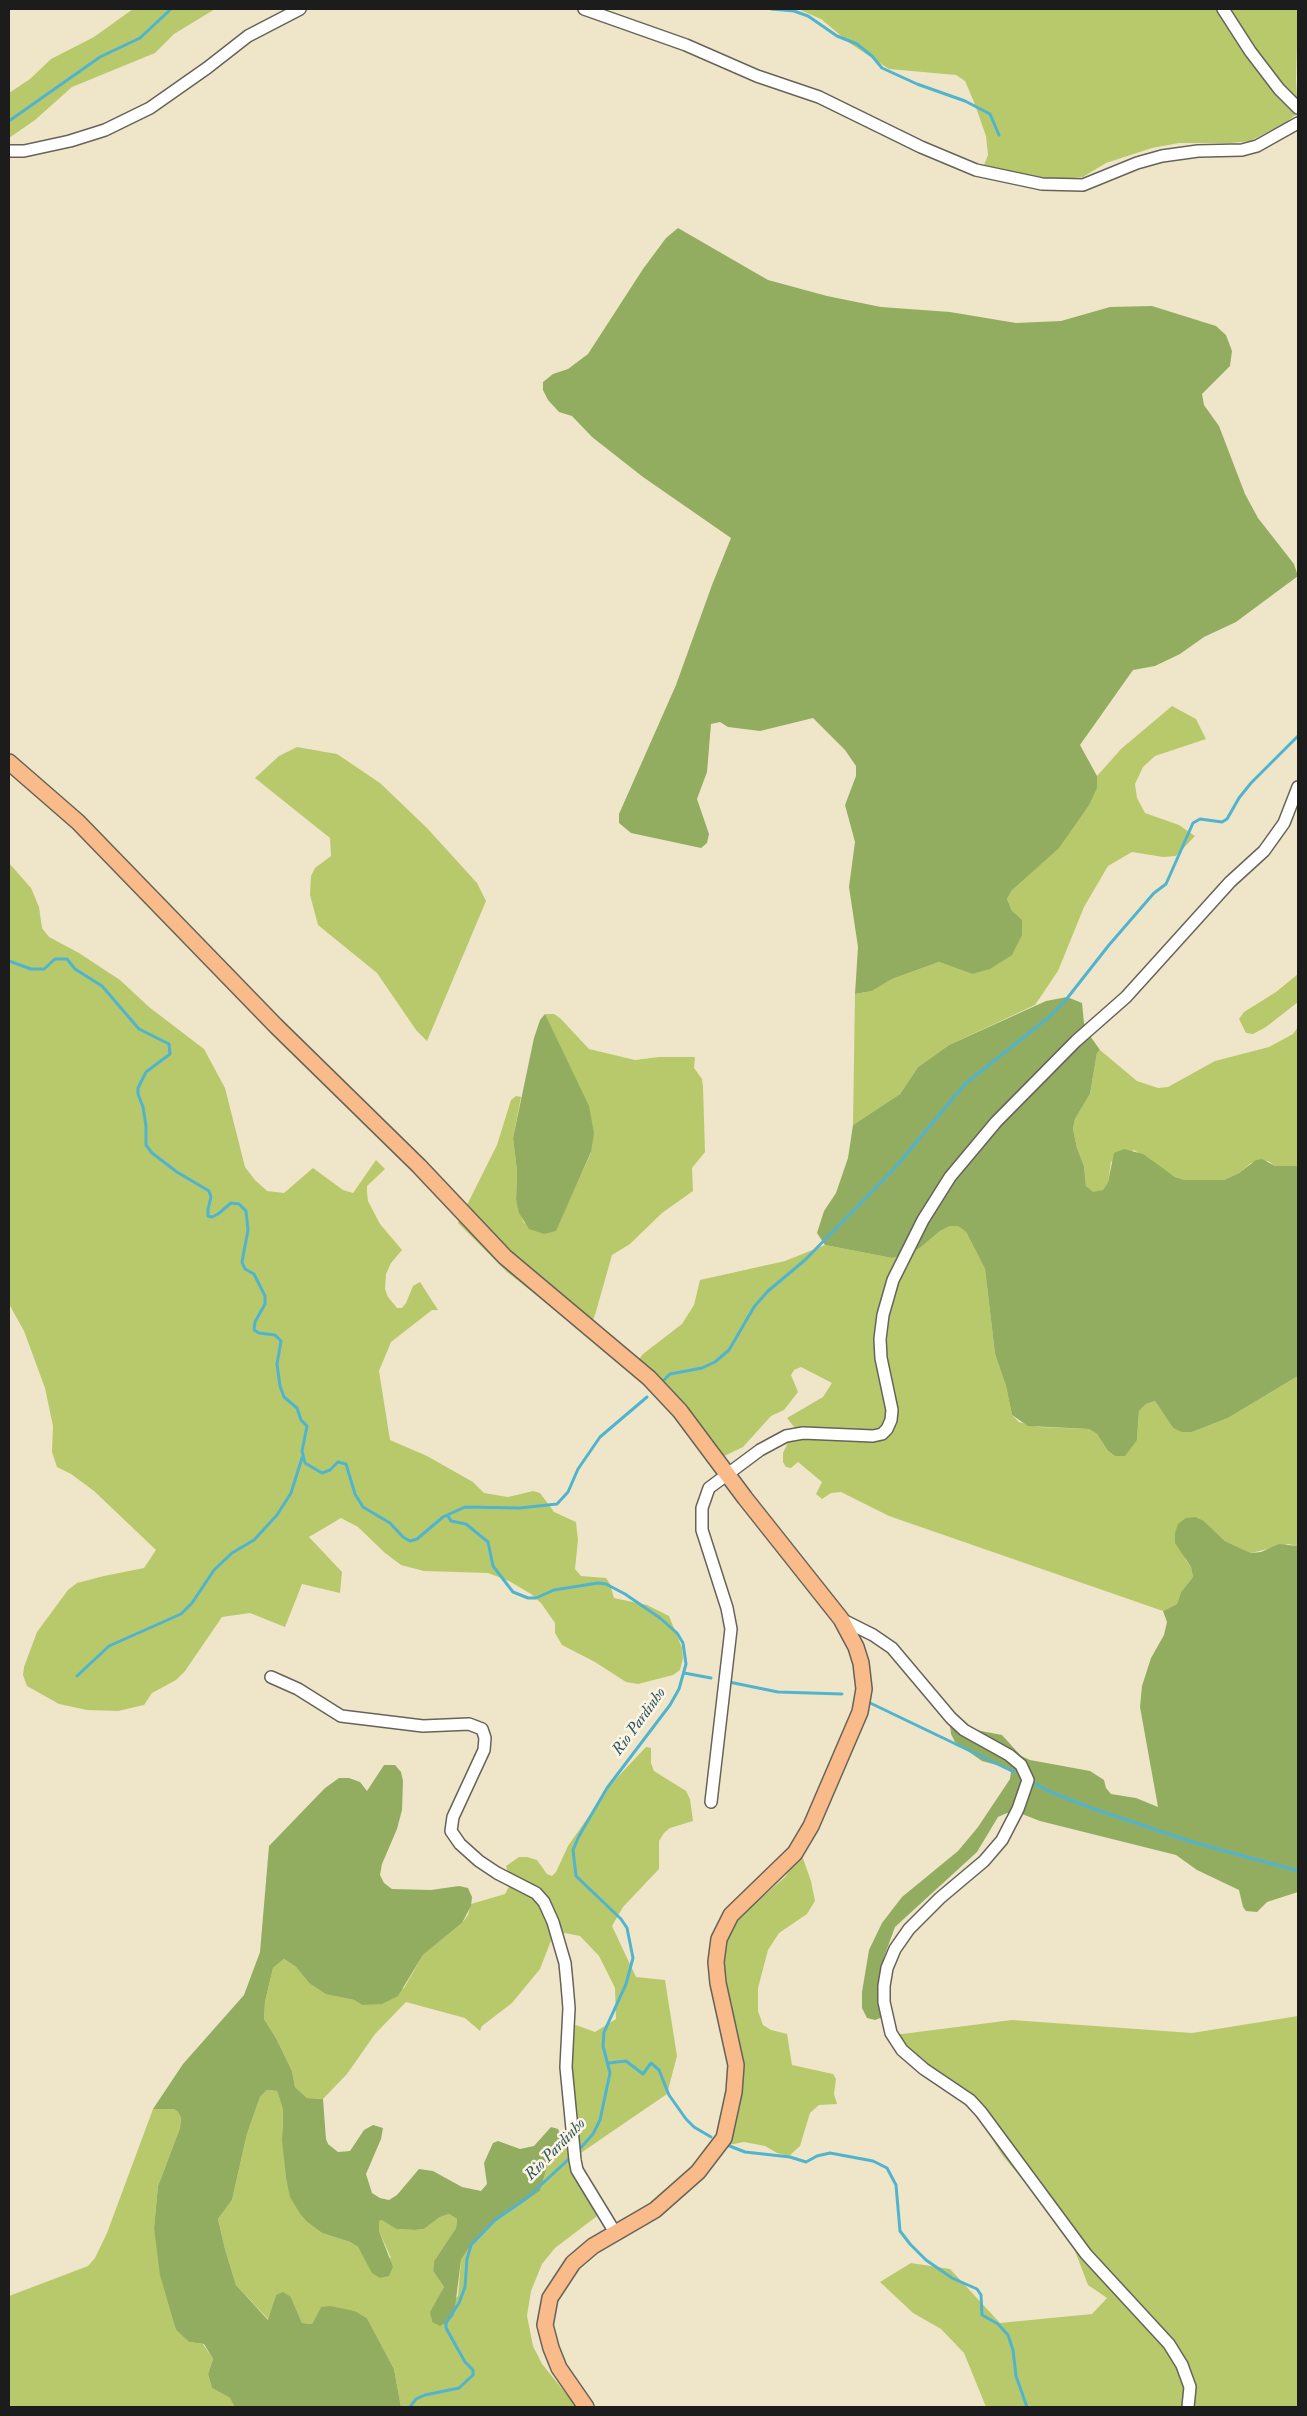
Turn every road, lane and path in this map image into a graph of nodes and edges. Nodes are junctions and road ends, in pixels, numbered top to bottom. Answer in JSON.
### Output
{"nodes":[{"id":1,"x":300,"y":9,"type":"edge"},
{"id":2,"x":584,"y":9,"type":"edge"},
{"id":3,"x":1223,"y":9,"type":"edge"},
{"id":4,"x":1298,"y":108,"type":"edge"},
{"id":5,"x":1298,"y":123,"type":"edge"},
{"id":6,"x":9,"y":151,"type":"edge"},
{"id":7,"x":9,"y":762,"type":"edge"},
{"id":8,"x":1298,"y":787,"type":"edge"},
{"id":9,"x":728,"y":1475,"type":"junction"},
{"id":10,"x":841,"y":1619,"type":"junction"},
{"id":11,"x":271,"y":1677,"type":"dead end"},
{"id":12,"x":711,"y":1802,"type":"dead end"},
{"id":13,"x":616,"y":2234,"type":"junction"},
{"id":14,"x":586,"y":2407,"type":"edge"},
{"id":15,"x":1188,"y":2407,"type":"edge"}],
"edges":[{"from":1,"to":6,"type":"street"},
{"from":2,"to":5,"type":"street"},
{"from":3,"to":4,"type":"street"},
{"from":7,"to":9,"type":"main road"},
{"from":8,"to":9,"type":"street"},
{"from":9,"to":10,"type":"main road"},
{"from":9,"to":12,"type":"street"},
{"from":10,"to":13,"type":"main road"},
{"from":10,"to":15,"type":"street"},
{"from":11,"to":13,"type":"street"},
{"from":13,"to":14,"type":"main road"}]}
